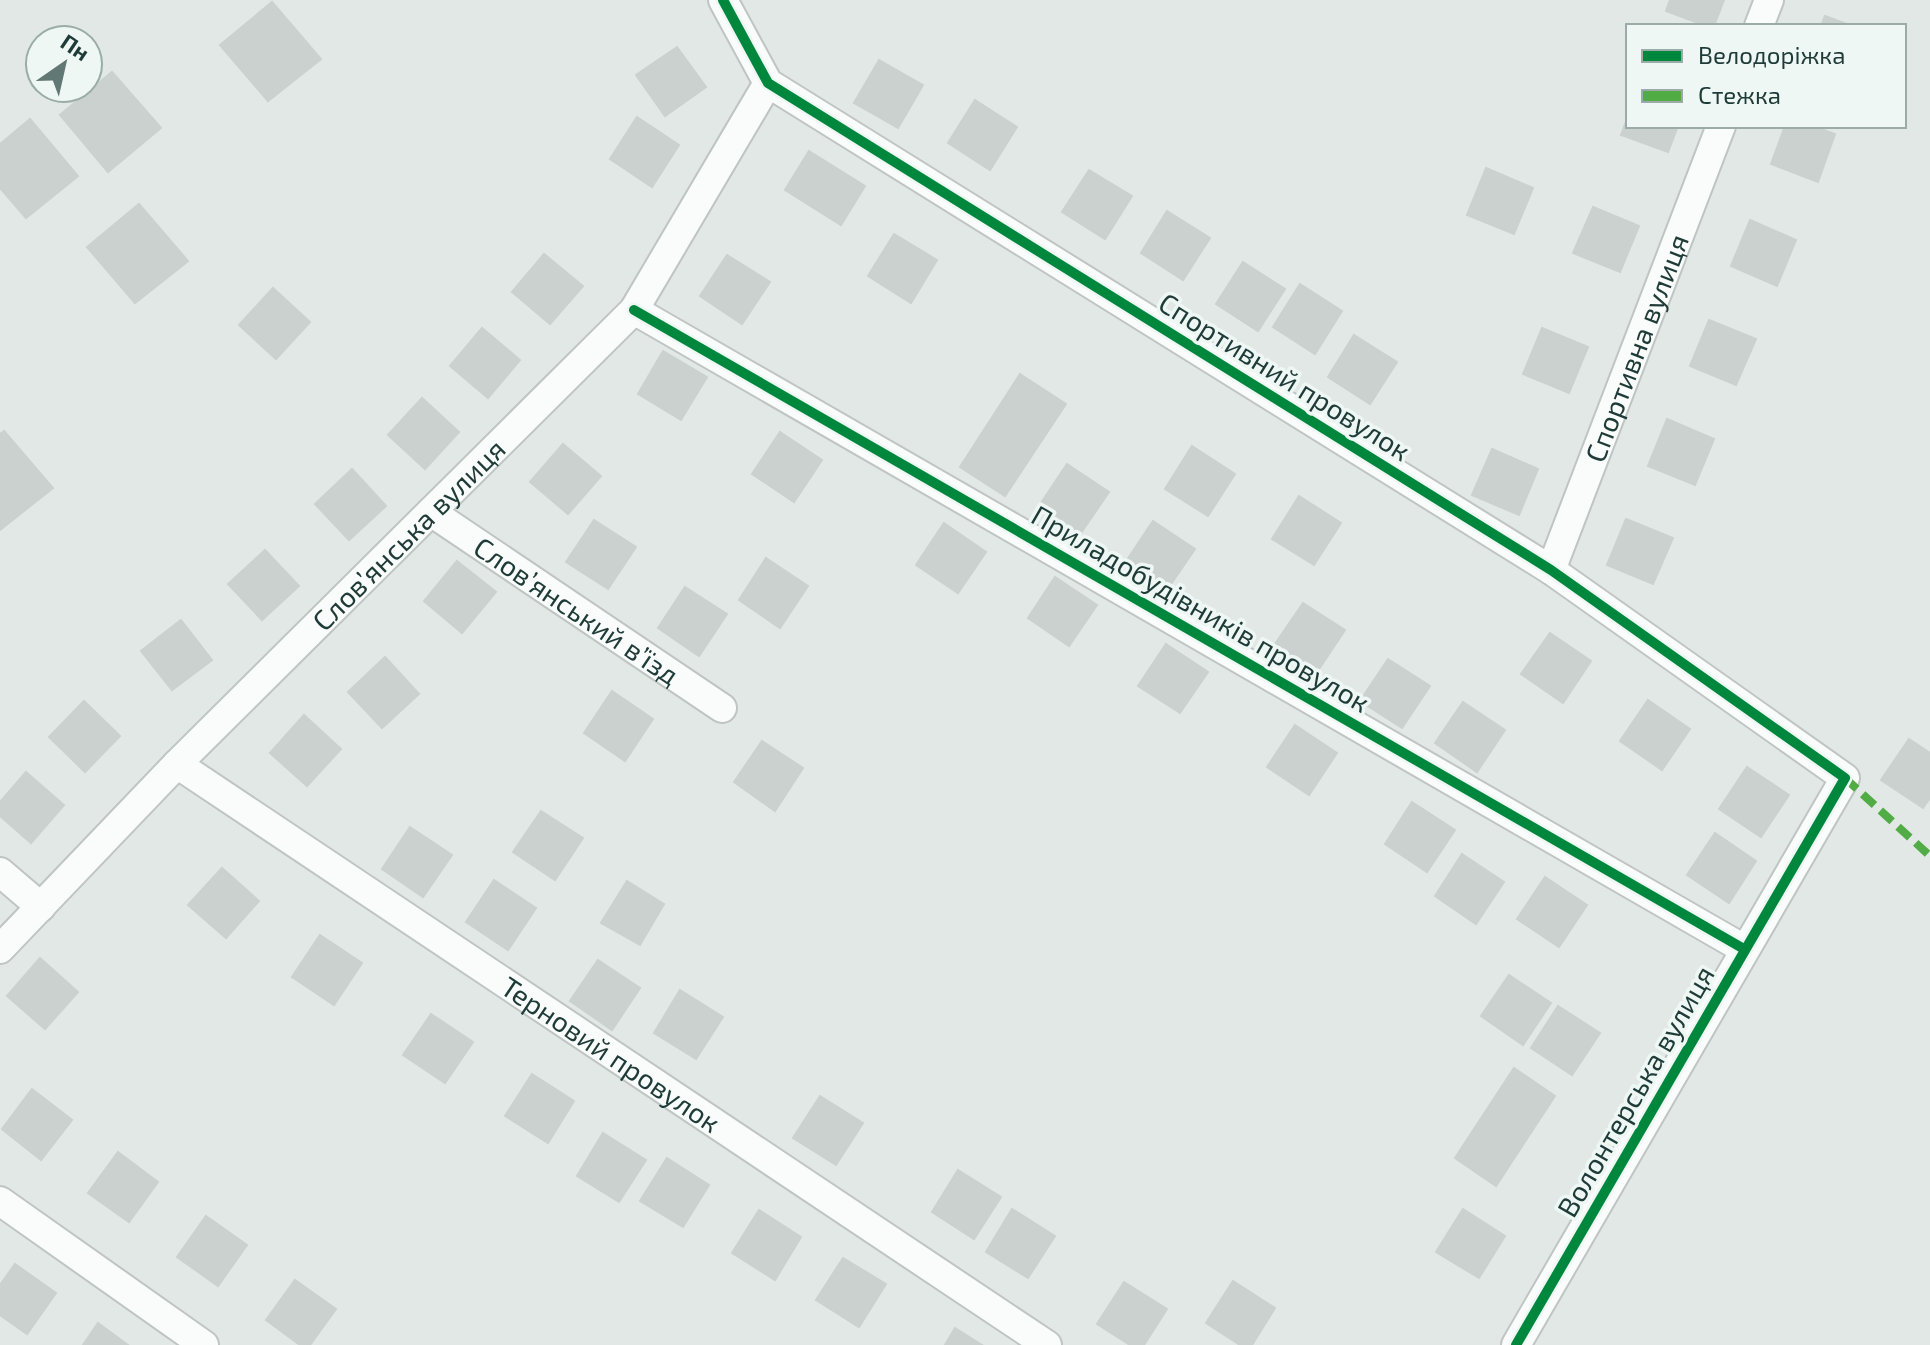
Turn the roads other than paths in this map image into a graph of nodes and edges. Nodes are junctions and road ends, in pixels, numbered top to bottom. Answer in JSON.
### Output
{"nodes":[{"id":1,"x":723,"y":0,"type":"edge"},
{"id":2,"x":1769,"y":0,"type":"edge"},
{"id":3,"x":1760,"y":24,"type":"edge"},
{"id":4,"x":768,"y":83,"type":"junction"},
{"id":5,"x":1720,"y":128,"type":"edge"},
{"id":6,"x":634,"y":310,"type":"junction"},
{"id":7,"x":431,"y":512,"type":"junction"},
{"id":8,"x":1551,"y":570,"type":"junction"},
{"id":9,"x":722,"y":708,"type":"dead end"},
{"id":10,"x":177,"y":764,"type":"junction"},
{"id":11,"x":1845,"y":778,"type":"joint"},
{"id":12,"x":0,"y":872,"type":"edge"},
{"id":13,"x":41,"y":907,"type":"junction"},
{"id":14,"x":0,"y":949,"type":"edge"},
{"id":15,"x":1744,"y":949,"type":"junction"},
{"id":16,"x":0,"y":1201,"type":"edge"},
{"id":17,"x":204,"y":1345,"type":"edge"},
{"id":18,"x":1047,"y":1345,"type":"edge"},
{"id":19,"x":1516,"y":1345,"type":"edge"}],
"edges":[{"from":1,"to":4,"type":"street","name":"Спортивний провулок"},
{"from":2,"to":3,"type":"street"},
{"from":4,"to":6,"type":"street","name":"Слов’янська вулиця"},
{"from":4,"to":8,"type":"street","name":"Спортивний провулок"},
{"from":5,"to":8,"type":"street","name":"Спортивна вулиця"},
{"from":6,"to":7,"type":"street","name":"Слов’янська вулиця"},
{"from":6,"to":15,"type":"street","name":"Приладобудівників провулок"},
{"from":7,"to":9,"type":"street","name":"Слов’янський в’їзд"},
{"from":7,"to":10,"type":"street","name":"Слов’янська вулиця"},
{"from":8,"to":11,"type":"street","name":"Спортивний провулок"},
{"from":10,"to":13,"type":"street","name":"Слов’янська вулиця"},
{"from":10,"to":18,"type":"street","name":"Терновий провулок"},
{"from":11,"to":15,"type":"street","name":"Волонтерська вулиця"},
{"from":12,"to":13,"type":"street"},
{"from":13,"to":14,"type":"street","name":"Слов’янська вулиця"},
{"from":15,"to":19,"type":"street","name":"Волонтерська вулиця"},
{"from":16,"to":17,"type":"street"}]}
